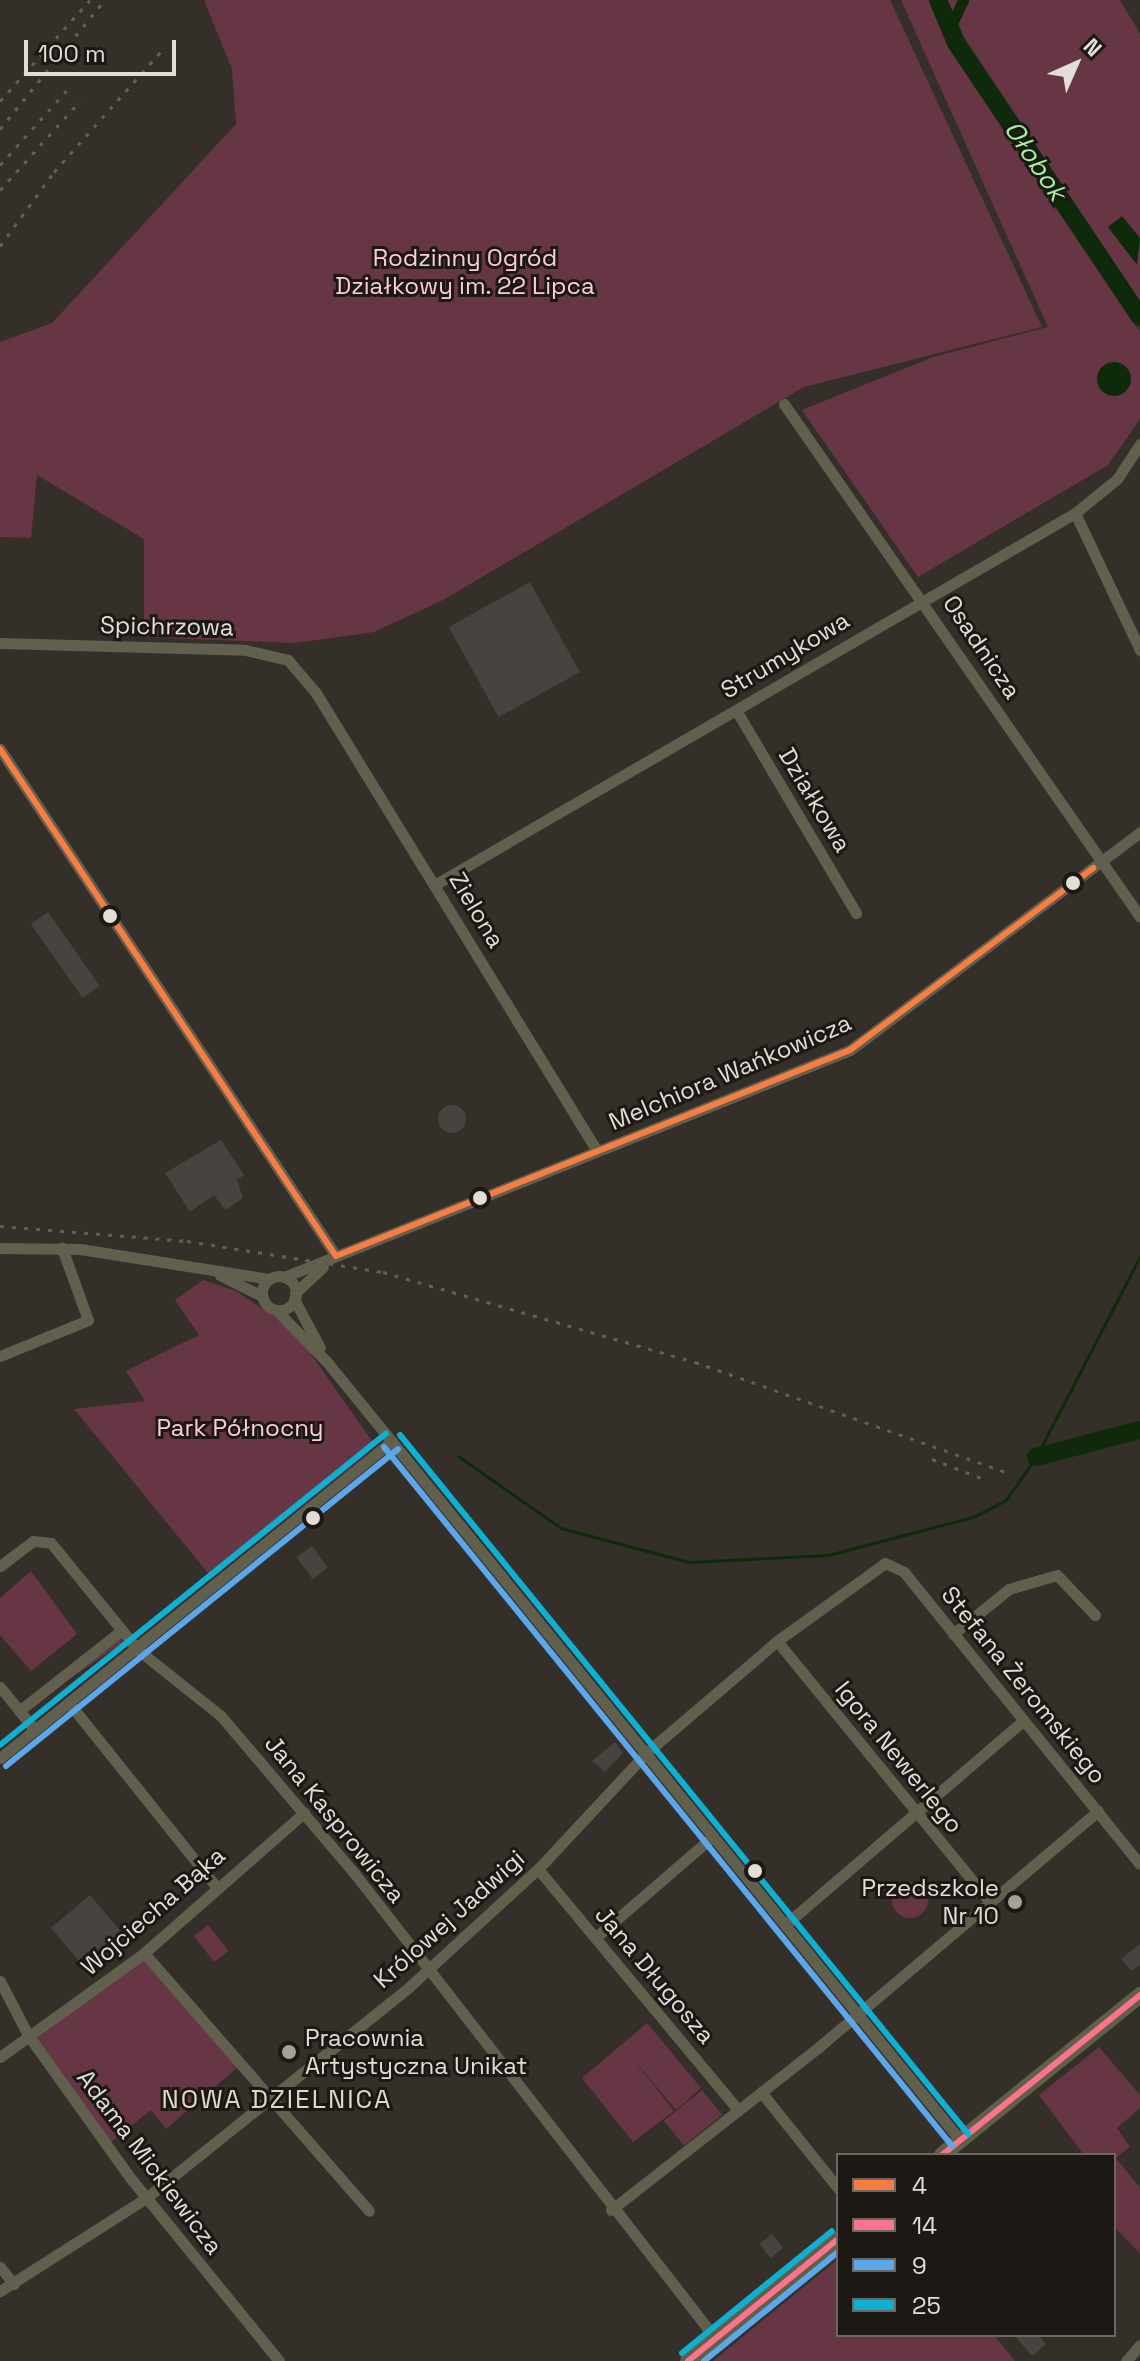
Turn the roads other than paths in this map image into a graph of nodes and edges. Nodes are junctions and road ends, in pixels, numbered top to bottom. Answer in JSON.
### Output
{"nodes":[{"id":1,"x":784,"y":404,"type":"dead end"},
{"id":2,"x":1140,"y":444,"type":"edge"},
{"id":3,"x":1075,"y":513,"type":"junction"},
{"id":4,"x":924,"y":600,"type":"junction"},
{"id":5,"x":0,"y":643,"type":"edge"},
{"id":6,"x":1140,"y":650,"type":"edge"},
{"id":7,"x":316,"y":693,"type":"joint"},
{"id":8,"x":736,"y":710,"type":"junction"},
{"id":9,"x":0,"y":749,"type":"edge"},
{"id":10,"x":1140,"y":832,"type":"edge"},
{"id":11,"x":1102,"y":861,"type":"junction"},
{"id":12,"x":436,"y":884,"type":"junction"},
{"id":13,"x":856,"y":913,"type":"dead end"},
{"id":14,"x":1140,"y":917,"type":"edge"},
{"id":15,"x":597,"y":1151,"type":"junction"},
{"id":16,"x":0,"y":1248,"type":"edge"},
{"id":17,"x":62,"y":1248,"type":"junction"},
{"id":18,"x":336,"y":1256,"type":"junction"},
{"id":19,"x":208,"y":1270,"type":"junction"},
{"id":20,"x":284,"y":1277,"type":"junction"},
{"id":21,"x":269,"y":1279,"type":"junction"},
{"id":22,"x":262,"y":1296,"type":"junction"},
{"id":23,"x":295,"y":1296,"type":"junction"},
{"id":24,"x":276,"y":1310,"type":"junction"},
{"id":25,"x":0,"y":1356,"type":"edge"},
{"id":26,"x":327,"y":1362,"type":"junction"},
{"id":27,"x":392,"y":1441,"type":"junction"},
{"id":28,"x":0,"y":1566,"type":"edge"},
{"id":29,"x":904,"y":1572,"type":"joint"},
{"id":30,"x":1095,"y":1615,"type":"dead end"},
{"id":31,"x":122,"y":1630,"type":"junction"},
{"id":32,"x":953,"y":1634,"type":"junction"},
{"id":33,"x":777,"y":1641,"type":"junction"},
{"id":34,"x":137,"y":1649,"type":"junction"},
{"id":35,"x":0,"y":1687,"type":"edge"},
{"id":36,"x":69,"y":1703,"type":"junction"},
{"id":37,"x":19,"y":1711,"type":"junction"},
{"id":38,"x":1024,"y":1720,"type":"junction"},
{"id":39,"x":35,"y":1730,"type":"junction"},
{"id":40,"x":646,"y":1753,"type":"junction"},
{"id":41,"x":0,"y":1758,"type":"edge"},
{"id":42,"x":913,"y":1810,"type":"junction"},
{"id":43,"x":1098,"y":1811,"type":"junction"},
{"id":44,"x":304,"y":1813,"type":"junction"},
{"id":45,"x":713,"y":1836,"type":"junction"},
{"id":46,"x":1140,"y":1864,"type":"edge"},
{"id":47,"x":538,"y":1869,"type":"junction"},
{"id":48,"x":215,"y":1885,"type":"junction"},
{"id":49,"x":988,"y":1900,"type":"junction"},
{"id":50,"x":786,"y":1924,"type":"junction"},
{"id":51,"x":595,"y":1938,"type":"junction"},
{"id":52,"x":144,"y":1953,"type":"junction"},
{"id":53,"x":426,"y":1973,"type":"junction"},
{"id":54,"x":0,"y":1981,"type":"edge"},
{"id":55,"x":1140,"y":1995,"type":"edge"},
{"id":56,"x":856,"y":2011,"type":"junction"},
{"id":57,"x":28,"y":2035,"type":"junction"},
{"id":58,"x":0,"y":2057,"type":"edge"},
{"id":59,"x":761,"y":2092,"type":"junction"},
{"id":60,"x":272,"y":2100,"type":"junction"},
{"id":61,"x":738,"y":2110,"type":"junction"},
{"id":62,"x":960,"y":2140,"type":"junction"},
{"id":63,"x":944,"y":2153,"type":"edge"},
{"id":64,"x":836,"y":2186,"type":"edge"},
{"id":65,"x":146,"y":2198,"type":"junction"},
{"id":66,"x":611,"y":2210,"type":"junction"},
{"id":67,"x":369,"y":2211,"type":"dead end"},
{"id":68,"x":836,"y":2241,"type":"edge"},
{"id":69,"x":0,"y":2267,"type":"edge"},
{"id":70,"x":14,"y":2284,"type":"junction"},
{"id":71,"x":0,"y":2291,"type":"edge"},
{"id":72,"x":716,"y":2339,"type":"junction"},
{"id":73,"x":1140,"y":2345,"type":"edge"},
{"id":74,"x":279,"y":2361,"type":"edge"},
{"id":75,"x":688,"y":2361,"type":"edge"},
{"id":76,"x":1126,"y":2361,"type":"edge"}],
"edges":[{"from":1,"to":4,"type":"street","name":"Osadnicza"},
{"from":2,"to":3,"type":"street","name":"Strumykowa"},
{"from":3,"to":4,"type":"street","name":"Strumykowa"},
{"from":3,"to":6,"type":"street"},
{"from":4,"to":8,"type":"street","name":"Strumykowa"},
{"from":4,"to":11,"type":"street","name":"Osadnicza"},
{"from":5,"to":7,"type":"street","name":"Spichrzowa"},
{"from":7,"to":12,"type":"street","name":"Zielona"},
{"from":8,"to":12,"type":"street","name":"Strumykowa"},
{"from":8,"to":13,"type":"street","name":"Działkowa"},
{"from":9,"to":18,"type":"street"},
{"from":10,"to":11,"type":"street","name":"Melchiora Wańkowicza"},
{"from":11,"to":14,"type":"street","name":"Osadnicza"},
{"from":11,"to":15,"type":"street","name":"Melchiora Wańkowicza"},
{"from":12,"to":15,"type":"street","name":"Zielona"},
{"from":15,"to":18,"type":"street","name":"Melchiora Wańkowicza"},
{"from":16,"to":17,"type":"street"},
{"from":17,"to":19,"type":"street"},
{"from":17,"to":25,"type":"street"},
{"from":18,"to":20,"type":"street","name":"Melchiora Wańkowicza"},
{"from":18,"to":23,"type":"street","name":"Melchiora Wańkowicza"},
{"from":19,"to":21,"type":"street"},
{"from":19,"to":22,"type":"street"},
{"from":20,"to":21,"type":"street","name":"Melchiora Wańkowicza"},
{"from":20,"to":23,"type":"street"},
{"from":21,"to":22,"type":"street"},
{"from":22,"to":24,"type":"street"},
{"from":23,"to":24,"type":"street","name":"Melchiora Wańkowicza"},
{"from":23,"to":26,"type":"street"},
{"from":24,"to":26,"type":"street"},
{"from":26,"to":27,"type":"street"},
{"from":27,"to":34,"type":"street"},
{"from":27,"to":40,"type":"street"},
{"from":28,"to":31,"type":"street","name":"Jana Kasprowicza"},
{"from":29,"to":32,"type":"street","name":"Stefana Żeromskiego"},
{"from":29,"to":33,"type":"street","name":"Królowej Jadwigi"},
{"from":30,"to":32,"type":"street"},
{"from":31,"to":34,"type":"street","name":"Jana Kasprowicza"},
{"from":31,"to":37,"type":"street"},
{"from":32,"to":38,"type":"street","name":"Stefana Żeromskiego"},
{"from":33,"to":40,"type":"street","name":"Królowej Jadwigi"},
{"from":33,"to":42,"type":"street","name":"Igora Newerlego"},
{"from":34,"to":36,"type":"street"},
{"from":34,"to":44,"type":"street","name":"Jana Kasprowicza"},
{"from":35,"to":37,"type":"street"},
{"from":36,"to":39,"type":"street"},
{"from":36,"to":48,"type":"street"},
{"from":37,"to":39,"type":"street"},
{"from":38,"to":42,"type":"street"},
{"from":38,"to":43,"type":"street","name":"Stefana Żeromskiego"},
{"from":39,"to":41,"type":"street"},
{"from":40,"to":45,"type":"street"},
{"from":40,"to":47,"type":"street","name":"Królowej Jadwigi"},
{"from":42,"to":49,"type":"street","name":"Igora Newerlego"},
{"from":42,"to":50,"type":"street"},
{"from":43,"to":46,"type":"street","name":"Stefana Żeromskiego"},
{"from":43,"to":49,"type":"street"},
{"from":44,"to":48,"type":"street","name":"Wojciecha Bąka"},
{"from":44,"to":53,"type":"street","name":"Jana Kasprowicza"},
{"from":45,"to":50,"type":"street"},
{"from":45,"to":51,"type":"street"},
{"from":47,"to":51,"type":"street","name":"Jana Długosza"},
{"from":47,"to":53,"type":"street","name":"Królowej Jadwigi"},
{"from":48,"to":52,"type":"street","name":"Wojciecha Bąka"},
{"from":49,"to":56,"type":"street"},
{"from":50,"to":56,"type":"street"},
{"from":51,"to":61,"type":"street","name":"Jana Długosza"},
{"from":52,"to":57,"type":"street","name":"Wojciecha Bąka"},
{"from":52,"to":60,"type":"street"},
{"from":53,"to":60,"type":"street","name":"Królowej Jadwigi"},
{"from":53,"to":66,"type":"street","name":"Jana Kasprowicza"},
{"from":54,"to":57,"type":"street","name":"Adama Mickiewicza"},
{"from":55,"to":62,"type":"street"},
{"from":56,"to":59,"type":"street"},
{"from":56,"to":62,"type":"street"},
{"from":57,"to":58,"type":"street","name":"Wojciecha Bąka"},
{"from":57,"to":65,"type":"street","name":"Adama Mickiewicza"},
{"from":59,"to":61,"type":"street"},
{"from":59,"to":64,"type":"street"},
{"from":60,"to":65,"type":"street","name":"Królowej Jadwigi"},
{"from":60,"to":67,"type":"street"},
{"from":61,"to":66,"type":"street"},
{"from":62,"to":63,"type":"street"},
{"from":65,"to":70,"type":"street","name":"Królowej Jadwigi"},
{"from":65,"to":74,"type":"street","name":"Adama Mickiewicza"},
{"from":66,"to":72,"type":"street","name":"Jana Kasprowicza"},
{"from":68,"to":72,"type":"street"},
{"from":69,"to":70,"type":"street"},
{"from":70,"to":71,"type":"street","name":"Królowej Jadwigi"},
{"from":72,"to":75,"type":"street"},
{"from":73,"to":76,"type":"street"}]}
